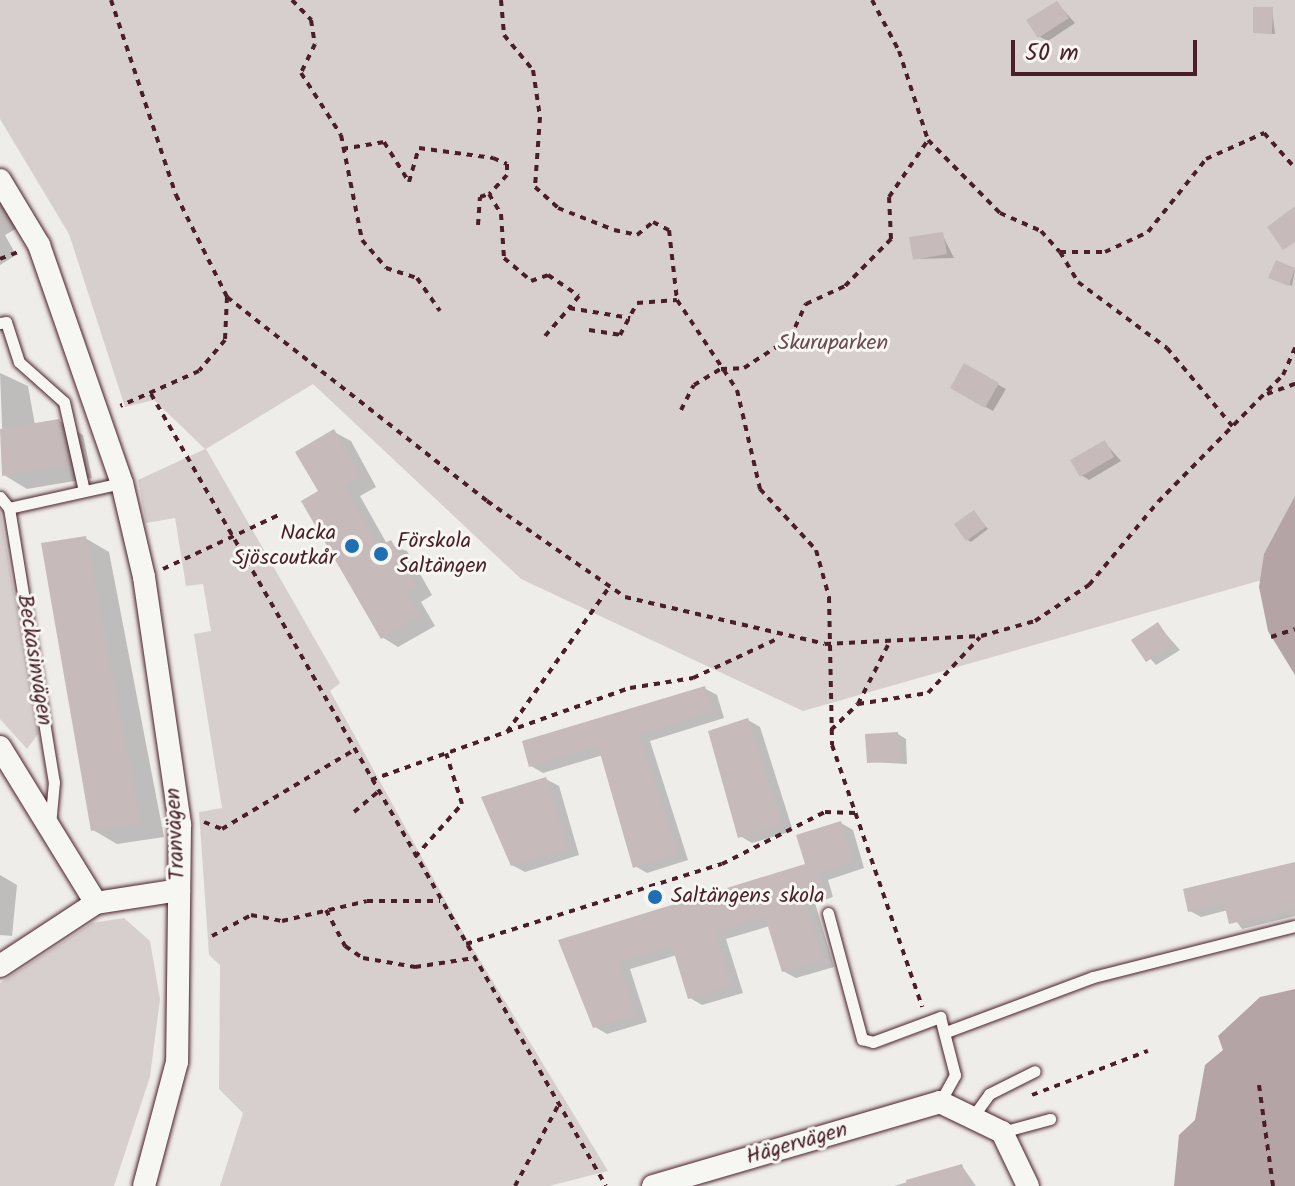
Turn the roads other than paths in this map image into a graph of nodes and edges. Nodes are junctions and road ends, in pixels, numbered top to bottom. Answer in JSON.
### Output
{"nodes":[{"id":1,"x":0,"y":180,"type":"edge"},
{"id":2,"x":0,"y":323,"type":"edge"},
{"id":3,"x":122,"y":483,"type":"junction"},
{"id":4,"x":84,"y":491,"type":"junction"},
{"id":5,"x":0,"y":497,"type":"edge"},
{"id":6,"x":9,"y":508,"type":"junction"},
{"id":7,"x":0,"y":747,"type":"edge"},
{"id":8,"x":50,"y":827,"type":"junction"},
{"id":9,"x":179,"y":890,"type":"junction"},
{"id":10,"x":96,"y":903,"type":"junction"},
{"id":11,"x":828,"y":913,"type":"dead end"},
{"id":12,"x":1295,"y":926,"type":"edge"},
{"id":13,"x":0,"y":966,"type":"edge"},
{"id":14,"x":946,"y":1032,"type":"junction"},
{"id":15,"x":1035,"y":1071,"type":"dead end"},
{"id":16,"x":940,"y":1102,"type":"junction"},
{"id":17,"x":974,"y":1115,"type":"junction"},
{"id":18,"x":1050,"y":1119,"type":"dead end"},
{"id":19,"x":1002,"y":1132,"type":"junction"},
{"id":20,"x":144,"y":1186,"type":"edge"},
{"id":21,"x":653,"y":1186,"type":"edge"},
{"id":22,"x":1028,"y":1186,"type":"edge"}],
"edges":[{"from":1,"to":3,"type":"street","name":"Tranvägen"},
{"from":2,"to":4,"type":"lane"},
{"from":3,"to":4,"type":"lane"},
{"from":3,"to":9,"type":"street","name":"Tranvägen"},
{"from":4,"to":6,"type":"lane"},
{"from":5,"to":6,"type":"lane","name":"Beckasinvägen"},
{"from":6,"to":8,"type":"lane","name":"Beckasinvägen"},
{"from":7,"to":8,"type":"street"},
{"from":8,"to":10,"type":"street"},
{"from":9,"to":10,"type":"street"},
{"from":9,"to":20,"type":"street","name":"Tranvägen"},
{"from":10,"to":13,"type":"street"},
{"from":11,"to":14,"type":"lane"},
{"from":12,"to":14,"type":"lane"},
{"from":14,"to":16,"type":"lane"},
{"from":15,"to":17,"type":"lane"},
{"from":16,"to":17,"type":"street"},
{"from":16,"to":21,"type":"street","name":"Hägervägen"},
{"from":17,"to":19,"type":"street"},
{"from":18,"to":19,"type":"lane"},
{"from":19,"to":22,"type":"street"}]}
